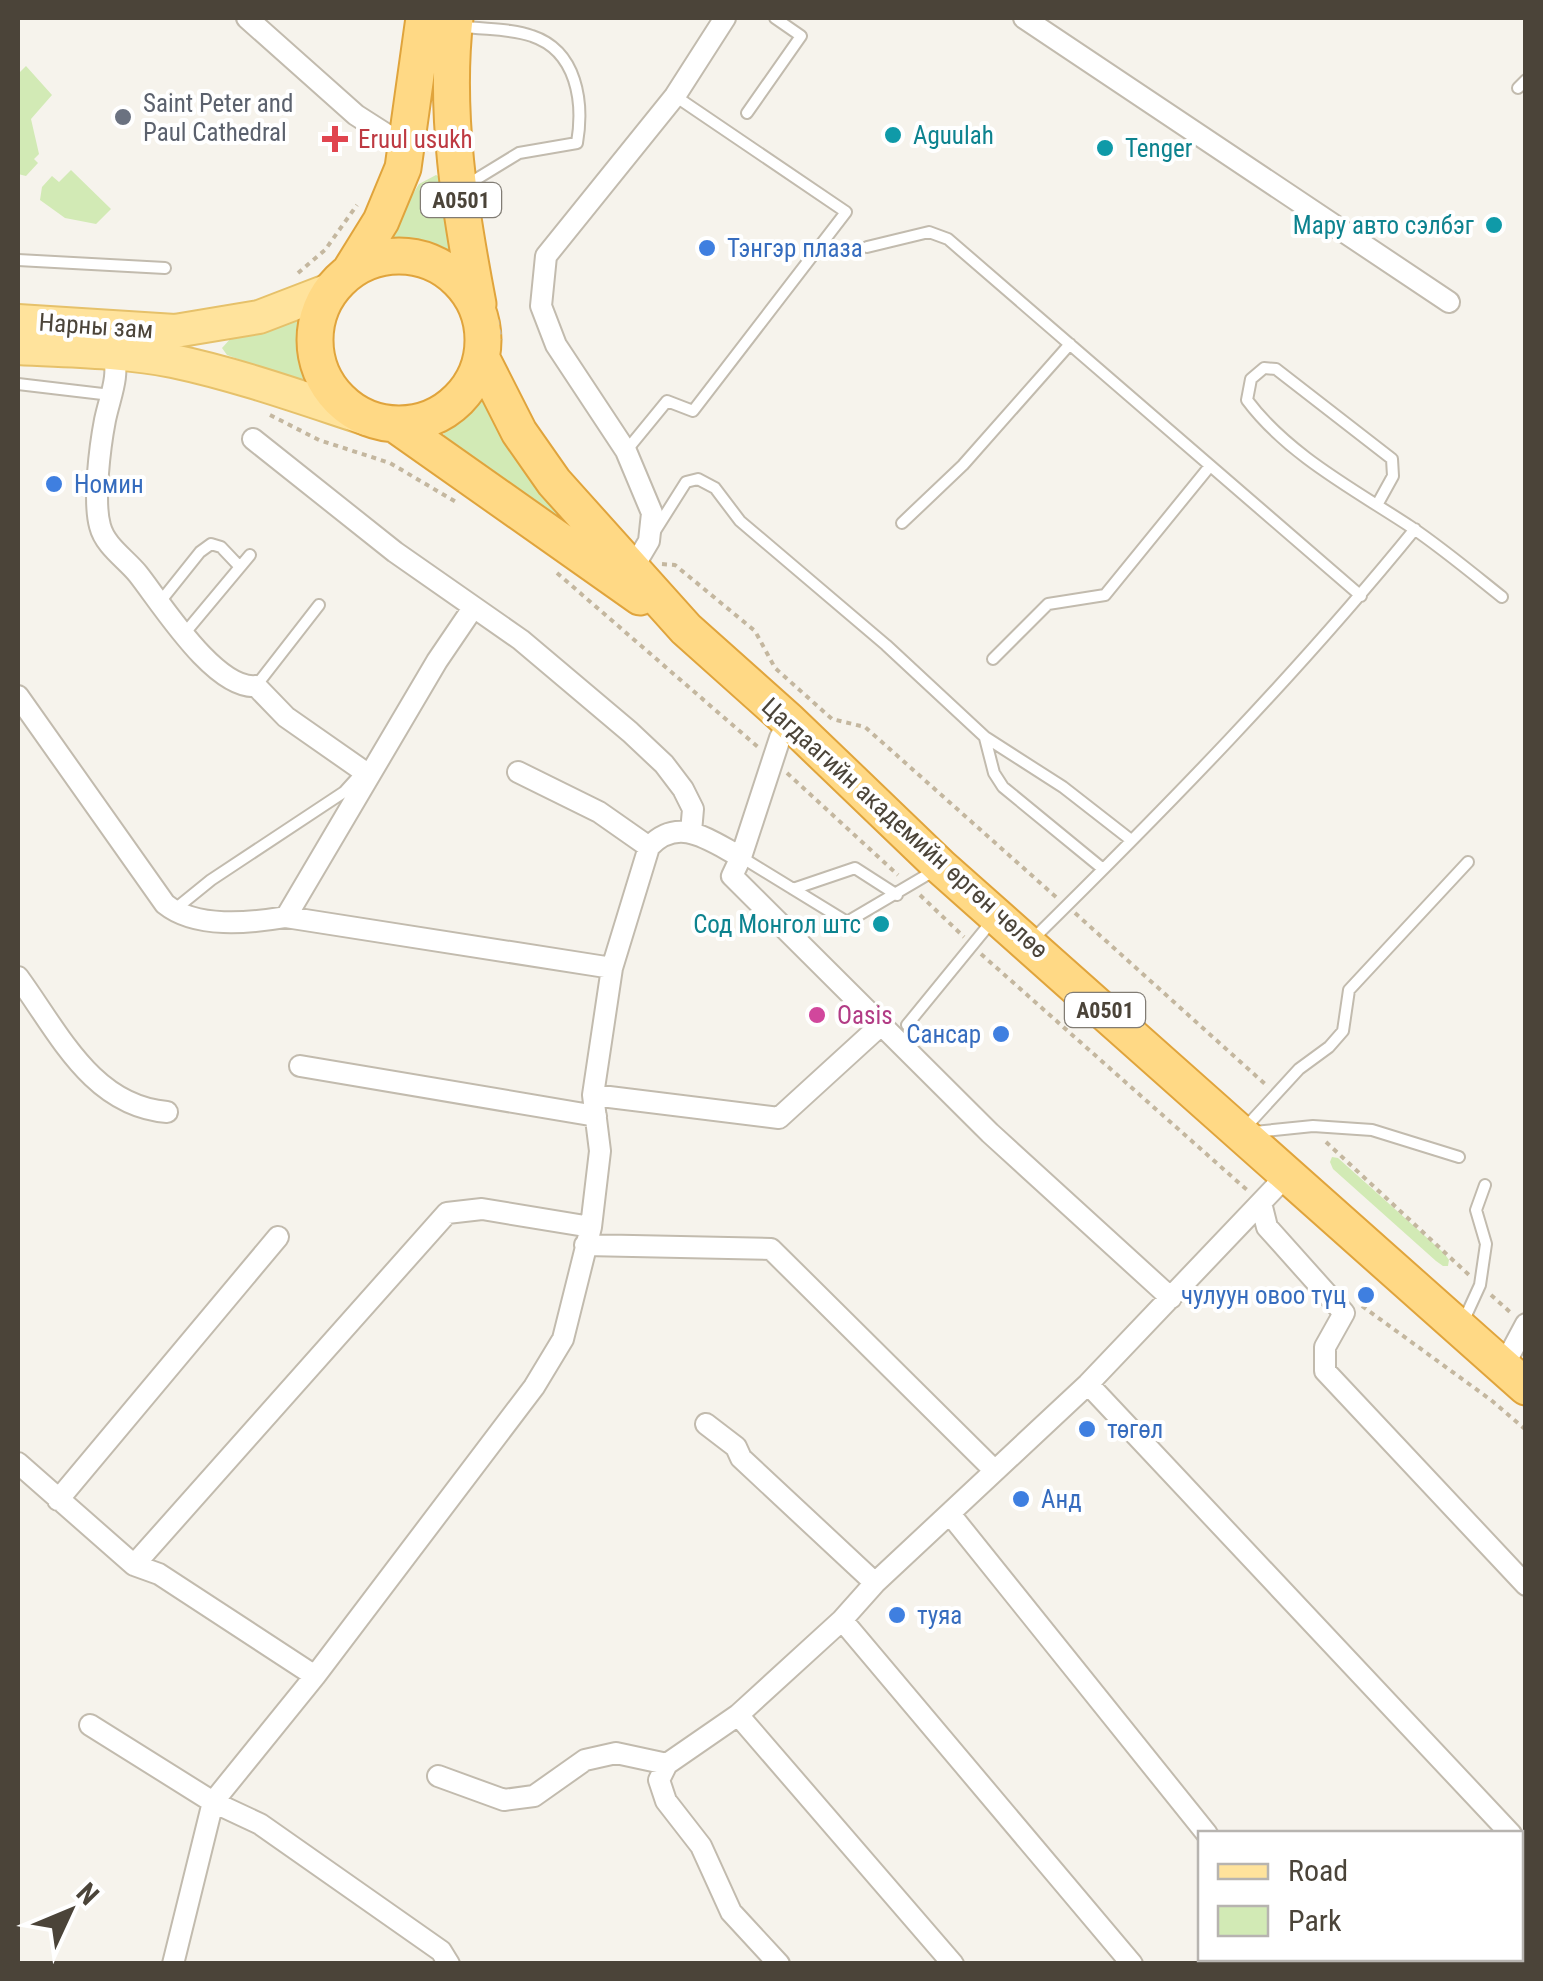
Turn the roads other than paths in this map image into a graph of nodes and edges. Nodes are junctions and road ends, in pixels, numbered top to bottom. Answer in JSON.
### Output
{"nodes":[{"id":1,"x":247,"y":18,"type":"edge"},
{"id":2,"x":726,"y":18,"type":"edge"},
{"id":3,"x":774,"y":18,"type":"edge"},
{"id":4,"x":1024,"y":18,"type":"edge"},
{"id":5,"x":444,"y":20,"type":"edge"},
{"id":6,"x":675,"y":96,"type":"junction"},
{"id":7,"x":748,"y":113,"type":"dead end"},
{"id":8,"x":406,"y":147,"type":"junction"},
{"id":9,"x":459,"y":188,"type":"junction"},
{"id":10,"x":867,"y":247,"type":"dead end"},
{"id":11,"x":18,"y":260,"type":"edge"},
{"id":12,"x":165,"y":268,"type":"dead end"},
{"id":13,"x":341,"y":280,"type":"junction"},
{"id":14,"x":1449,"y":302,"type":"dead end"},
{"id":15,"x":18,"y":321,"type":"edge"},
{"id":16,"x":490,"y":335,"type":"junction"},
{"id":17,"x":1070,"y":344,"type":"junction"},
{"id":18,"x":173,"y":346,"type":"junction"},
{"id":19,"x":18,"y":348,"type":"edge"},
{"id":20,"x":113,"y":353,"type":"junction"},
{"id":21,"x":18,"y":384,"type":"edge"},
{"id":22,"x":111,"y":395,"type":"junction"},
{"id":23,"x":381,"y":422,"type":"junction"},
{"id":24,"x":253,"y":439,"type":"dead end"},
{"id":25,"x":626,"y":452,"type":"junction"},
{"id":26,"x":1210,"y":466,"type":"junction"},
{"id":27,"x":1377,"y":505,"type":"junction"},
{"id":28,"x":902,"y":523,"type":"dead end"},
{"id":29,"x":1415,"y":530,"type":"junction"},
{"id":30,"x":641,"y":554,"type":"junction"},
{"id":31,"x":250,"y":555,"type":"dead end"},
{"id":32,"x":240,"y":567,"type":"junction"},
{"id":33,"x":1361,"y":596,"type":"junction"},
{"id":34,"x":1502,"y":596,"type":"dead end"},
{"id":35,"x":160,"y":602,"type":"junction"},
{"id":36,"x":318,"y":605,"type":"dead end"},
{"id":37,"x":473,"y":608,"type":"junction"},
{"id":38,"x":686,"y":629,"type":"junction"},
{"id":39,"x":184,"y":634,"type":"junction"},
{"id":40,"x":993,"y":658,"type":"dead end"},
{"id":41,"x":256,"y":686,"type":"junction"},
{"id":42,"x":18,"y":696,"type":"edge"},
{"id":43,"x":789,"y":721,"type":"junction"},
{"id":44,"x":985,"y":737,"type":"junction"},
{"id":45,"x":518,"y":772,"type":"dead end"},
{"id":46,"x":366,"y":773,"type":"junction"},
{"id":47,"x":691,"y":832,"type":"junction"},
{"id":48,"x":1131,"y":840,"type":"junction"},
{"id":49,"x":649,"y":847,"type":"junction"},
{"id":50,"x":742,"y":858,"type":"junction"},
{"id":51,"x":1468,"y":862,"type":"dead end"},
{"id":52,"x":942,"y":867,"type":"junction"},
{"id":53,"x":1103,"y":869,"type":"junction"},
{"id":54,"x":794,"y":890,"type":"junction"},
{"id":55,"x":897,"y":895,"type":"junction"},
{"id":56,"x":173,"y":911,"type":"junction"},
{"id":57,"x":997,"y":915,"type":"junction"},
{"id":58,"x":286,"y":917,"type":"junction"},
{"id":59,"x":1029,"y":943,"type":"junction"},
{"id":60,"x":612,"y":968,"type":"junction"},
{"id":61,"x":18,"y":978,"type":"edge"},
{"id":62,"x":882,"y":1024,"type":"junction"},
{"id":63,"x":907,"y":1025,"type":"dead end"},
{"id":64,"x":300,"y":1066,"type":"dead end"},
{"id":65,"x":594,"y":1106,"type":"junction"},
{"id":66,"x":167,"y":1112,"type":"dead end"},
{"id":67,"x":1241,"y":1133,"type":"junction"},
{"id":68,"x":1458,"y":1157,"type":"dead end"},
{"id":69,"x":1288,"y":1174,"type":"junction"},
{"id":70,"x":1485,"y":1186,"type":"dead end"},
{"id":71,"x":1261,"y":1204,"type":"junction"},
{"id":72,"x":588,"y":1236,"type":"junction"},
{"id":73,"x":278,"y":1237,"type":"dead end"},
{"id":74,"x":1171,"y":1298,"type":"junction"},
{"id":75,"x":1525,"y":1325,"type":"edge"},
{"id":76,"x":1460,"y":1330,"type":"junction"},
{"id":77,"x":1514,"y":1377,"type":"edge"},
{"id":78,"x":1088,"y":1384,"type":"junction"},
{"id":79,"x":706,"y":1424,"type":"dead end"},
{"id":80,"x":18,"y":1463,"type":"edge"},
{"id":81,"x":994,"y":1470,"type":"junction"},
{"id":82,"x":58,"y":1500,"type":"junction"},
{"id":83,"x":950,"y":1514,"type":"junction"},
{"id":84,"x":134,"y":1565,"type":"junction"},
{"id":85,"x":875,"y":1583,"type":"junction"},
{"id":86,"x":1526,"y":1585,"type":"edge"},
{"id":87,"x":842,"y":1620,"type":"junction"},
{"id":88,"x":315,"y":1676,"type":"junction"},
{"id":89,"x":738,"y":1715,"type":"junction"},
{"id":90,"x":90,"y":1726,"type":"dead end"},
{"id":91,"x":666,"y":1764,"type":"junction"},
{"id":92,"x":438,"y":1776,"type":"dead end"},
{"id":93,"x":213,"y":1802,"type":"junction"},
{"id":94,"x":1205,"y":1831,"type":"edge"},
{"id":95,"x":1507,"y":1831,"type":"edge"},
{"id":96,"x":173,"y":1964,"type":"edge"},
{"id":97,"x":449,"y":1964,"type":"edge"},
{"id":98,"x":779,"y":1964,"type":"edge"},
{"id":99,"x":953,"y":1964,"type":"edge"},
{"id":100,"x":1132,"y":1964,"type":"edge"}],
"edges":[{"from":1,"to":8,"type":"street"},
{"from":2,"to":6,"type":"street"},
{"from":3,"to":7,"type":"lane"},
{"from":4,"to":14,"type":"street"},
{"from":5,"to":8,"type":"highway","number":"A0501"},
{"from":5,"to":9,"type":"highway","number":"A0501"},
{"from":5,"to":9,"type":"lane"},
{"from":6,"to":25,"type":"street"},
{"from":6,"to":25,"type":"lane"},
{"from":8,"to":13,"type":"highway","number":"A0501"},
{"from":9,"to":16,"type":"highway","number":"A0501"},
{"from":10,"to":17,"type":"lane"},
{"from":11,"to":12,"type":"lane"},
{"from":13,"to":16,"type":"highway","number":"A0501"},
{"from":13,"to":18,"type":"main road"},
{"from":13,"to":23,"type":"highway","number":"A0501"},
{"from":15,"to":18,"type":"main road","name":"Нарны зам"},
{"from":16,"to":23,"type":"highway"},
{"from":16,"to":30,"type":"highway","name":"Цагдаагийн академийн өргөн чөлөө","number":"A0501"},
{"from":17,"to":26,"type":"lane"},
{"from":17,"to":28,"type":"lane"},
{"from":18,"to":20,"type":"main road","name":"Нарны зам"},
{"from":18,"to":23,"type":"main road"},
{"from":19,"to":20,"type":"main road","name":"Нарны зам"},
{"from":20,"to":22,"type":"street"},
{"from":21,"to":22,"type":"lane"},
{"from":22,"to":35,"type":"street"},
{"from":23,"to":38,"type":"highway","name":"Цагдаагийн академийн өргөн чөлөө","number":"A0501"},
{"from":24,"to":37,"type":"street"},
{"from":25,"to":30,"type":"street"},
{"from":26,"to":33,"type":"lane"},
{"from":26,"to":40,"type":"lane"},
{"from":27,"to":27,"type":"lane"},
{"from":27,"to":29,"type":"lane"},
{"from":29,"to":33,"type":"lane"},
{"from":29,"to":34,"type":"lane"},
{"from":30,"to":38,"type":"highway","name":"Цагдаагийн академийн өргөн чөлөө","number":"A0501"},
{"from":30,"to":44,"type":"lane"},
{"from":31,"to":32,"type":"lane"},
{"from":32,"to":35,"type":"lane"},
{"from":32,"to":39,"type":"lane"},
{"from":33,"to":48,"type":"lane"},
{"from":35,"to":39,"type":"street"},
{"from":36,"to":41,"type":"lane"},
{"from":37,"to":46,"type":"street"},
{"from":37,"to":47,"type":"street"},
{"from":38,"to":43,"type":"highway","name":"Цагдаагийн академийн өргөн чөлөө","number":"A0501"},
{"from":39,"to":41,"type":"street"},
{"from":41,"to":46,"type":"street"},
{"from":42,"to":56,"type":"street"},
{"from":43,"to":50,"type":"street"},
{"from":43,"to":52,"type":"highway","name":"Цагдаагийн академийн өргөн чөлөө","number":"A0501"},
{"from":44,"to":48,"type":"lane"},
{"from":44,"to":53,"type":"lane"},
{"from":45,"to":49,"type":"street"},
{"from":46,"to":56,"type":"lane"},
{"from":46,"to":58,"type":"street"},
{"from":47,"to":49,"type":"street"},
{"from":47,"to":50,"type":"street"},
{"from":48,"to":53,"type":"lane"},
{"from":49,"to":60,"type":"street"},
{"from":50,"to":54,"type":"lane"},
{"from":50,"to":62,"type":"street"},
{"from":51,"to":67,"type":"lane"},
{"from":52,"to":55,"type":"lane"},
{"from":52,"to":57,"type":"highway","name":"Цагдаагийн академийн өргөн чөлөө","number":"A0501"},
{"from":53,"to":59,"type":"lane"},
{"from":54,"to":55,"type":"lane"},
{"from":54,"to":55,"type":"lane"},
{"from":56,"to":58,"type":"street"},
{"from":57,"to":59,"type":"highway","name":"Цагдаагийн академийн өргөн чөлөө","number":"A0501"},
{"from":57,"to":63,"type":"lane"},
{"from":58,"to":60,"type":"street"},
{"from":59,"to":67,"type":"highway","name":"Цагдаагийн академийн өргөн чөлөө","number":"A0501"},
{"from":60,"to":65,"type":"street"},
{"from":61,"to":66,"type":"street"},
{"from":62,"to":65,"type":"street"},
{"from":62,"to":74,"type":"street"},
{"from":64,"to":65,"type":"street"},
{"from":65,"to":72,"type":"street"},
{"from":67,"to":68,"type":"lane"},
{"from":67,"to":69,"type":"highway","name":"Цагдаагийн академийн өргөн чөлөө","number":"A0501"},
{"from":69,"to":71,"type":"street"},
{"from":69,"to":76,"type":"highway","name":"Цагдаагийн академийн өргөн чөлөө","number":"A0501"},
{"from":70,"to":76,"type":"lane"},
{"from":71,"to":74,"type":"street"},
{"from":71,"to":86,"type":"street"},
{"from":72,"to":81,"type":"street"},
{"from":72,"to":84,"type":"street"},
{"from":72,"to":88,"type":"street"},
{"from":73,"to":82,"type":"street"},
{"from":74,"to":78,"type":"street"},
{"from":75,"to":77,"type":"street"},
{"from":76,"to":77,"type":"highway","name":"Цагдаагийн академийн өргөн чөлөө","number":"A0501"},
{"from":78,"to":81,"type":"street"},
{"from":78,"to":95,"type":"street"},
{"from":79,"to":85,"type":"street"},
{"from":80,"to":82,"type":"street"},
{"from":81,"to":83,"type":"street"},
{"from":82,"to":84,"type":"street"},
{"from":83,"to":85,"type":"street"},
{"from":83,"to":94,"type":"street"},
{"from":84,"to":88,"type":"street"},
{"from":85,"to":87,"type":"street"},
{"from":87,"to":89,"type":"street"},
{"from":87,"to":100,"type":"street"},
{"from":88,"to":93,"type":"street"},
{"from":89,"to":91,"type":"street"},
{"from":89,"to":99,"type":"street"},
{"from":90,"to":93,"type":"street"},
{"from":91,"to":92,"type":"street"},
{"from":91,"to":98,"type":"street"},
{"from":93,"to":96,"type":"street"},
{"from":93,"to":97,"type":"street"}]}
